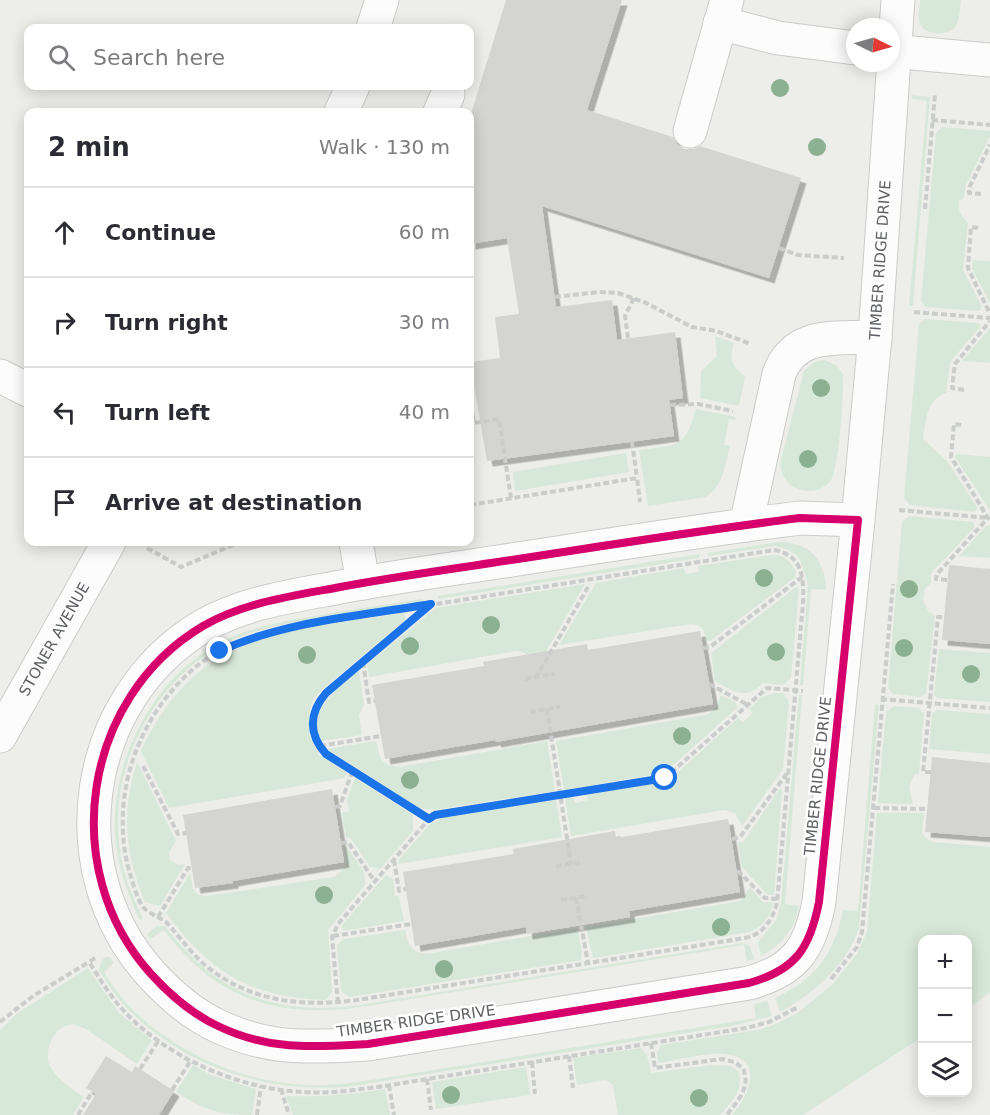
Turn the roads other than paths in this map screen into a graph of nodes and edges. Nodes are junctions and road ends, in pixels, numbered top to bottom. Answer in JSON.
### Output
{"nodes":[{"id":1,"x":382,"y":0,"type":"edge"},
{"id":2,"x":898,"y":0,"type":"edge"},
{"id":3,"x":724,"y":12,"type":"edge"},
{"id":4,"x":896,"y":18,"type":"edge"},
{"id":5,"x":374,"y":24,"type":"edge"},
{"id":6,"x":846,"y":47,"type":"edge"},
{"id":7,"x":900,"y":53,"type":"edge"},
{"id":8,"x":990,"y":60,"type":"edge"},
{"id":9,"x":892,"y":72,"type":"edge"},
{"id":10,"x":351,"y":90,"type":"edge"},
{"id":11,"x":343,"y":108,"type":"edge"},
{"id":12,"x":690,"y":131,"type":"dead end"},
{"id":13,"x":875,"y":338,"type":"junction"},
{"id":14,"x":0,"y":376,"type":"edge"},
{"id":15,"x":24,"y":388,"type":"edge"},
{"id":16,"x":858,"y":520,"type":"junction"},
{"id":17,"x":746,"y":525,"type":"junction"},
{"id":18,"x":107,"y":546,"type":"edge"},
{"id":19,"x":357,"y":546,"type":"edge"},
{"id":20,"x":363,"y":583,"type":"junction"},
{"id":21,"x":0,"y":736,"type":"edge"}],
"edges":[{"from":1,"to":5,"type":"street"},
{"from":2,"to":4,"type":"street","name":"TIMBER RIDGE DRIVE"},
{"from":3,"to":6,"type":"street"},
{"from":3,"to":12,"type":"street"},
{"from":7,"to":8,"type":"street"},
{"from":9,"to":13,"type":"street","name":"TIMBER RIDGE DRIVE"},
{"from":10,"to":11,"type":"street"},
{"from":13,"to":16,"type":"street","name":"TIMBER RIDGE DRIVE"},
{"from":13,"to":17,"type":"street"},
{"from":14,"to":15,"type":"street"},
{"from":16,"to":17,"type":"street","name":"TIMBER RIDGE DRIVE"},
{"from":16,"to":20,"type":"street","name":"TIMBER RIDGE DRIVE"},
{"from":17,"to":20,"type":"street","name":"TIMBER RIDGE DRIVE"},
{"from":18,"to":21,"type":"street","name":"STONER AVENUE"},
{"from":19,"to":20,"type":"street"}]}
